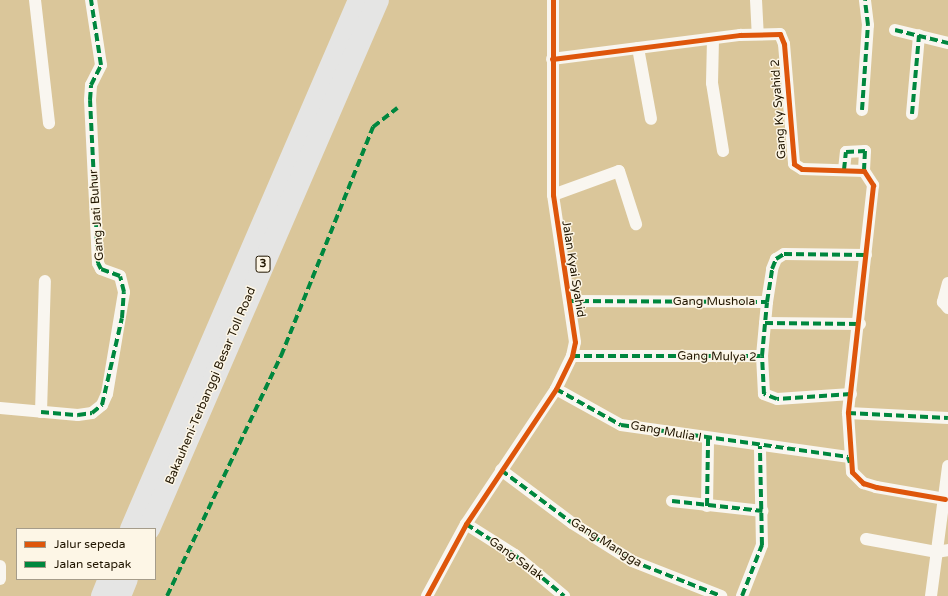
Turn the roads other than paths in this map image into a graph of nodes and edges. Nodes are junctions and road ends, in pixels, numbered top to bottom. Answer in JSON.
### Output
{"nodes":[{"id":1,"x":35,"y":0,"type":"edge"},
{"id":2,"x":91,"y":0,"type":"edge"},
{"id":3,"x":360,"y":0,"type":"edge"},
{"id":4,"x":378,"y":0,"type":"edge"},
{"id":5,"x":553,"y":0,"type":"edge"},
{"id":6,"x":756,"y":0,"type":"edge"},
{"id":7,"x":865,"y":0,"type":"edge"},
{"id":8,"x":895,"y":30,"type":"dead end"},
{"id":9,"x":758,"y":34,"type":"junction"},
{"id":10,"x":919,"y":35,"type":"junction"},
{"id":11,"x":713,"y":39,"type":"junction"},
{"id":12,"x":948,"y":43,"type":"edge"},
{"id":13,"x":638,"y":48,"type":"junction"},
{"id":14,"x":552,"y":59,"type":"junction"},
{"id":15,"x":862,"y":110,"type":"dead end"},
{"id":16,"x":912,"y":114,"type":"dead end"},
{"id":17,"x":651,"y":119,"type":"dead end"},
{"id":18,"x":49,"y":123,"type":"dead end"},
{"id":19,"x":723,"y":151,"type":"dead end"},
{"id":20,"x":844,"y":170,"type":"junction"},
{"id":21,"x":864,"y":171,"type":"junction"},
{"id":22,"x":553,"y":195,"type":"junction"},
{"id":23,"x":636,"y":224,"type":"dead end"},
{"id":24,"x":866,"y":255,"type":"junction"},
{"id":25,"x":45,"y":281,"type":"dead end"},
{"id":26,"x":948,"y":283,"type":"edge"},
{"id":27,"x":569,"y":301,"type":"junction"},
{"id":28,"x":767,"y":302,"type":"junction"},
{"id":29,"x":948,"y":308,"type":"edge"},
{"id":30,"x":765,"y":323,"type":"junction"},
{"id":31,"x":860,"y":324,"type":"junction"},
{"id":32,"x":572,"y":356,"type":"junction"},
{"id":33,"x":762,"y":356,"type":"junction"},
{"id":34,"x":556,"y":389,"type":"junction"},
{"id":35,"x":850,"y":394,"type":"junction"},
{"id":36,"x":0,"y":408,"type":"edge"},
{"id":37,"x":41,"y":412,"type":"junction"},
{"id":38,"x":848,"y":413,"type":"junction"},
{"id":39,"x":948,"y":418,"type":"edge"},
{"id":40,"x":708,"y":439,"type":"junction"},
{"id":41,"x":760,"y":446,"type":"junction"},
{"id":42,"x":848,"y":457,"type":"junction"},
{"id":43,"x":948,"y":466,"type":"edge"},
{"id":44,"x":501,"y":470,"type":"junction"},
{"id":45,"x":947,"y":480,"type":"edge"},
{"id":46,"x":945,"y":499,"type":"junction"},
{"id":47,"x":672,"y":501,"type":"dead end"},
{"id":48,"x":707,"y":506,"type":"junction"},
{"id":49,"x":762,"y":511,"type":"junction"},
{"id":50,"x":466,"y":524,"type":"junction"},
{"id":51,"x":131,"y":528,"type":"edge"},
{"id":52,"x":149,"y":528,"type":"edge"},
{"id":53,"x":866,"y":539,"type":"dead end"},
{"id":54,"x":948,"y":550,"type":"edge"},
{"id":55,"x":936,"y":552,"type":"junction"},
{"id":56,"x":0,"y":566,"type":"edge"},
{"id":57,"x":0,"y":579,"type":"edge"},
{"id":58,"x":109,"y":580,"type":"edge"},
{"id":59,"x":127,"y":580,"type":"edge"},
{"id":60,"x":102,"y":596,"type":"edge"},
{"id":61,"x":120,"y":596,"type":"edge"},
{"id":62,"x":428,"y":596,"type":"edge"},
{"id":63,"x":564,"y":596,"type":"edge"},
{"id":64,"x":721,"y":596,"type":"edge"},
{"id":65,"x":742,"y":596,"type":"edge"},
{"id":66,"x":931,"y":596,"type":"edge"}],
"edges":[{"from":1,"to":18,"type":"street"},
{"from":2,"to":37,"type":"street","name":"Gang Jati Buhur"},
{"from":3,"to":51,"type":"highway","name":"Bakauheni-Terbanggi Besar Toll Road","number":"3"},
{"from":4,"to":52,"type":"highway","name":"Bakauheni-Terbanggi Besar Toll Road","number":"3"},
{"from":5,"to":14,"type":"street","name":"Jalan Kyai Syahid"},
{"from":6,"to":9,"type":"street"},
{"from":7,"to":15,"type":"street"},
{"from":8,"to":10,"type":"street"},
{"from":9,"to":11,"type":"street","name":"Gang Ky Syahid 2"},
{"from":9,"to":20,"type":"street","name":"Gang Ky Syahid 2"},
{"from":10,"to":12,"type":"street"},
{"from":10,"to":16,"type":"street"},
{"from":11,"to":13,"type":"street","name":"Gang Ky Syahid 2"},
{"from":11,"to":19,"type":"street"},
{"from":13,"to":14,"type":"street","name":"Gang Ky Syahid 2"},
{"from":13,"to":17,"type":"street"},
{"from":14,"to":22,"type":"street","name":"Jalan Kyai Syahid"},
{"from":20,"to":21,"type":"street","name":"Gang Ky Syahid 2"},
{"from":20,"to":21,"type":"street"},
{"from":21,"to":24,"type":"street"},
{"from":22,"to":23,"type":"street"},
{"from":22,"to":27,"type":"street","name":"Jalan Kyai Syahid"},
{"from":24,"to":28,"type":"street"},
{"from":24,"to":31,"type":"street"},
{"from":25,"to":37,"type":"street"},
{"from":26,"to":29,"type":"street"},
{"from":27,"to":28,"type":"street","name":"Gang Mushola"},
{"from":27,"to":32,"type":"street","name":"Jalan Kyai Syahid"},
{"from":28,"to":30,"type":"street","name":"Gang Mushola"},
{"from":30,"to":31,"type":"street","name":"Gang Mushola"},
{"from":30,"to":33,"type":"street"},
{"from":31,"to":35,"type":"street"},
{"from":32,"to":33,"type":"street","name":"Gang Mulya 2"},
{"from":32,"to":34,"type":"street","name":"Jalan Kyai Syahid"},
{"from":33,"to":35,"type":"street","name":"Gang Mulya 2"},
{"from":34,"to":40,"type":"street","name":"Gang Mulia I"},
{"from":34,"to":44,"type":"street","name":"Jalan Kyai Syahid"},
{"from":35,"to":38,"type":"street"},
{"from":36,"to":37,"type":"street"},
{"from":38,"to":39,"type":"street"},
{"from":38,"to":42,"type":"street"},
{"from":40,"to":41,"type":"street","name":"Gang Mulia I"},
{"from":40,"to":48,"type":"street"},
{"from":41,"to":42,"type":"street","name":"Gang Mulia I"},
{"from":41,"to":49,"type":"street"},
{"from":42,"to":46,"type":"street"},
{"from":43,"to":45,"type":"street"},
{"from":44,"to":50,"type":"street","name":"Jalan Kyai Syahid"},
{"from":44,"to":64,"type":"street","name":"Gang Mangga"},
{"from":45,"to":46,"type":"street"},
{"from":46,"to":55,"type":"street"},
{"from":47,"to":48,"type":"street"},
{"from":48,"to":49,"type":"street"},
{"from":49,"to":65,"type":"street"},
{"from":50,"to":62,"type":"street","name":"Jalan Kyai Syahid"},
{"from":50,"to":63,"type":"street","name":"Gang Salak"},
{"from":53,"to":55,"type":"street"},
{"from":54,"to":55,"type":"street"},
{"from":55,"to":66,"type":"street"},
{"from":56,"to":57,"type":"street"},
{"from":58,"to":60,"type":"highway"},
{"from":59,"to":61,"type":"highway"}]}
